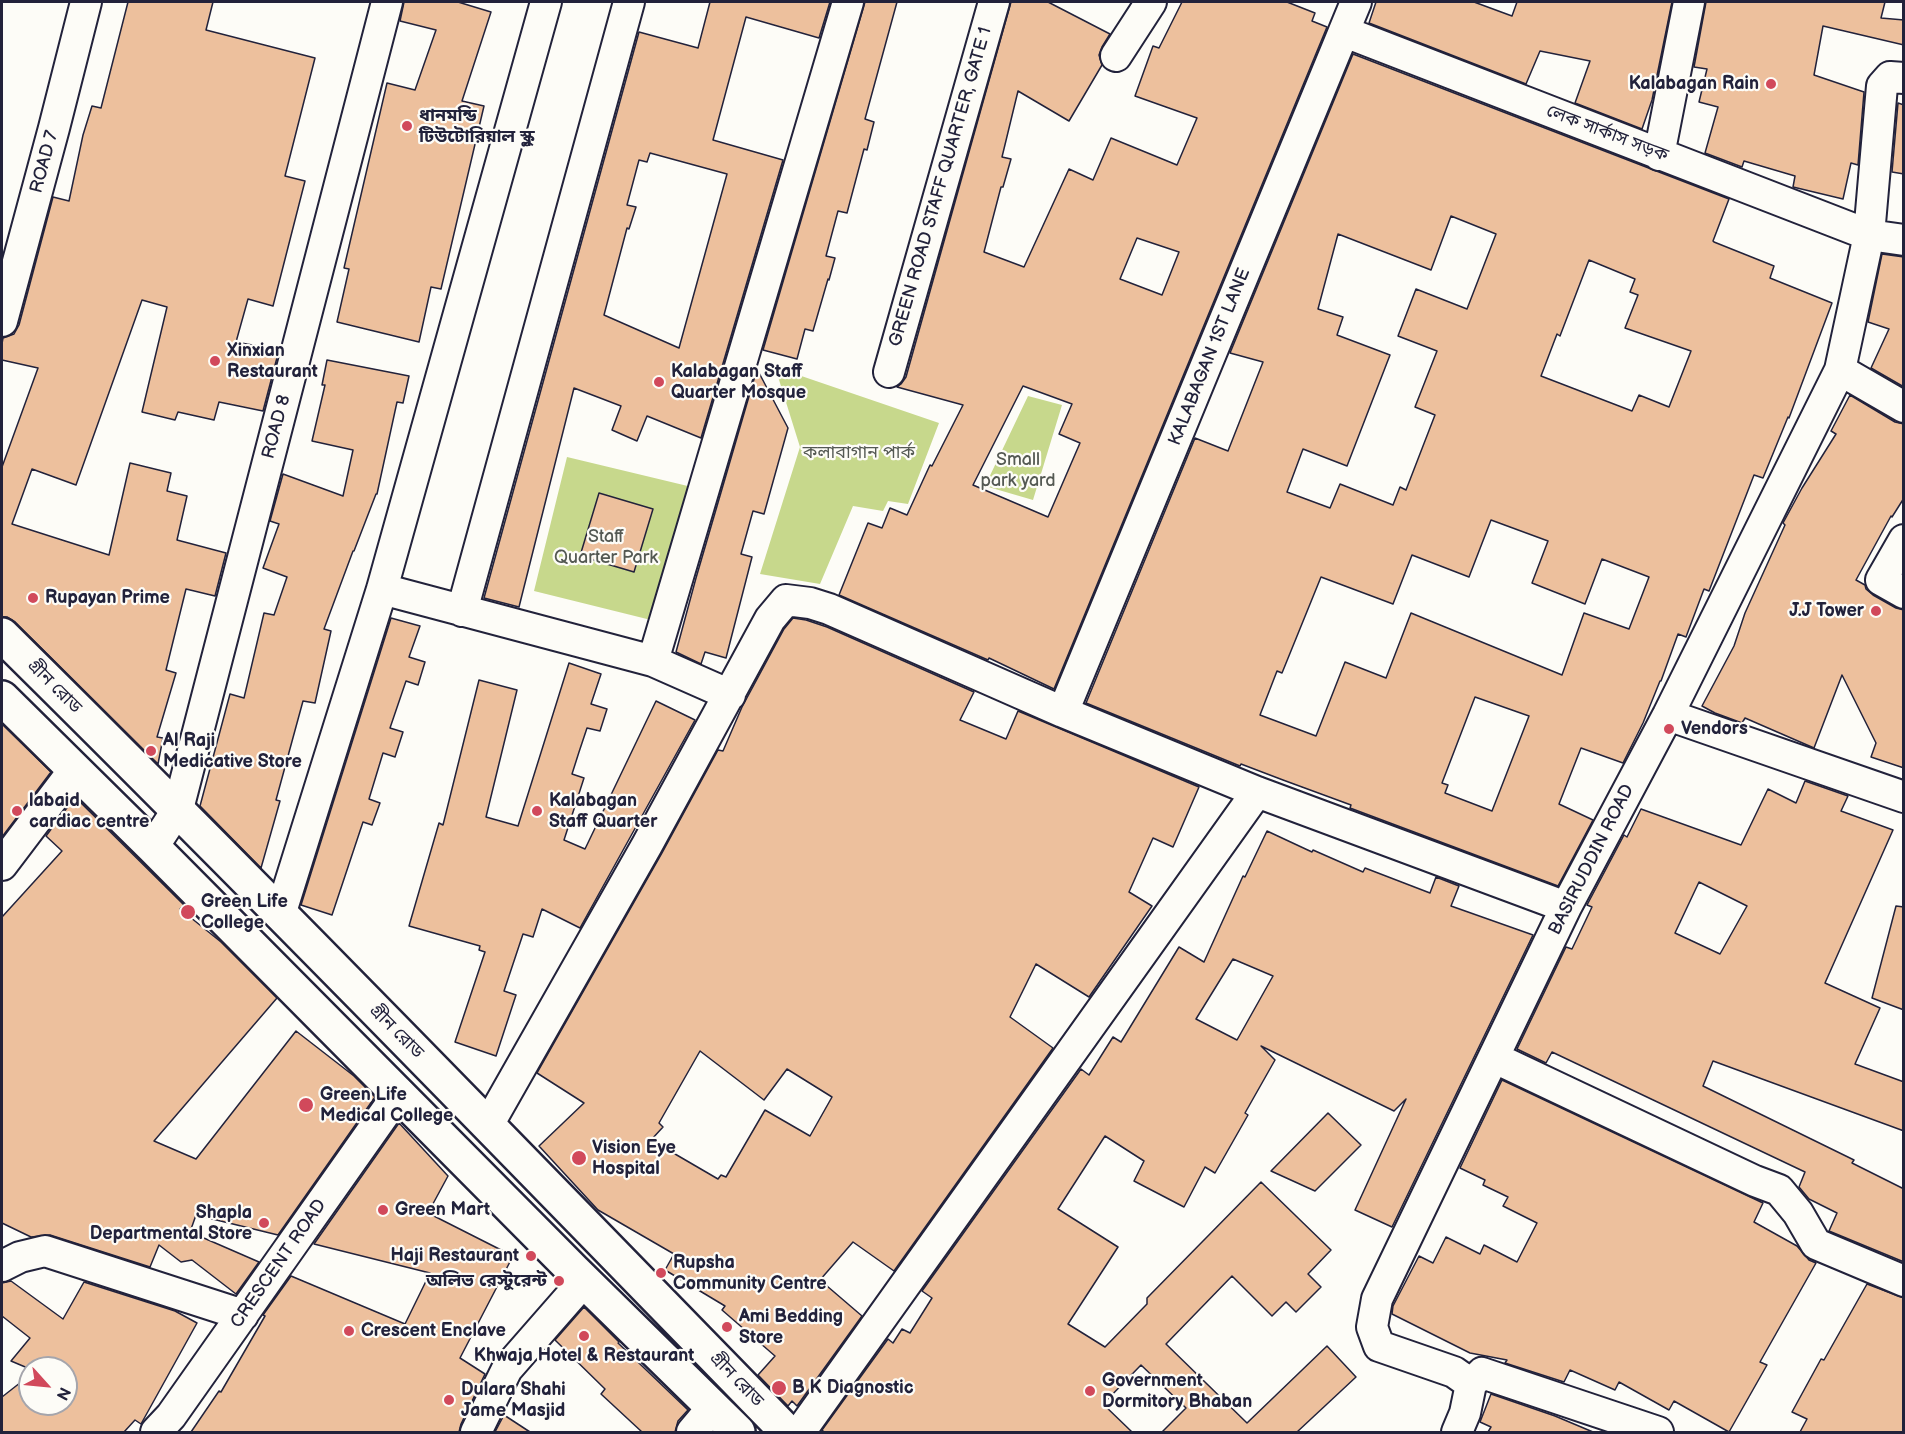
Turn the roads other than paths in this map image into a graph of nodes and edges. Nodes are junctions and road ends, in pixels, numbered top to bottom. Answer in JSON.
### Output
{"nodes":[{"id":1,"x":86,"y":2,"type":"edge"},
{"id":2,"x":387,"y":2,"type":"edge"},
{"id":3,"x":546,"y":2,"type":"edge"},
{"id":4,"x":629,"y":2,"type":"edge"},
{"id":5,"x":848,"y":2,"type":"edge"},
{"id":6,"x":994,"y":2,"type":"edge"},
{"id":7,"x":1152,"y":2,"type":"edge"},
{"id":8,"x":1356,"y":2,"type":"edge"},
{"id":9,"x":1689,"y":2,"type":"edge"},
{"id":10,"x":1345,"y":32,"type":"junction"},
{"id":11,"x":1116,"y":57,"type":"dead end"},
{"id":12,"x":1904,"y":78,"type":"edge"},
{"id":13,"x":1659,"y":154,"type":"junction"},
{"id":14,"x":1869,"y":235,"type":"junction"},
{"id":15,"x":1904,"y":240,"type":"edge"},
{"id":16,"x":2,"y":321,"type":"edge"},
{"id":17,"x":1840,"y":370,"type":"junction"},
{"id":18,"x":889,"y":372,"type":"dead end"},
{"id":19,"x":1904,"y":407,"type":"edge"},
{"id":20,"x":1904,"y":540,"type":"edge"},
{"id":21,"x":382,"y":589,"type":"junction"},
{"id":22,"x":1904,"y":593,"type":"edge"},
{"id":23,"x":462,"y":611,"type":"junction"},
{"id":24,"x":2,"y":635,"type":"edge"},
{"id":25,"x":653,"y":661,"type":"junction"},
{"id":26,"x":729,"y":695,"type":"junction"},
{"id":27,"x":2,"y":698,"type":"edge"},
{"id":28,"x":1063,"y":712,"type":"junction"},
{"id":29,"x":1668,"y":715,"type":"junction"},
{"id":30,"x":74,"y":770,"type":"junction"},
{"id":31,"x":1257,"y":792,"type":"junction"},
{"id":32,"x":1904,"y":797,"type":"edge"},
{"id":33,"x":178,"y":809,"type":"junction"},
{"id":34,"x":153,"y":847,"type":"junction"},
{"id":35,"x":2,"y":865,"type":"edge"},
{"id":36,"x":1566,"y":907,"type":"junction"},
{"id":37,"x":280,"y":915,"type":"junction"},
{"id":38,"x":1495,"y":1058,"type":"junction"},
{"id":39,"x":399,"y":1093,"type":"junction"},
{"id":40,"x":488,"y":1125,"type":"junction"},
{"id":41,"x":2,"y":1266,"type":"edge"},
{"id":42,"x":584,"y":1281,"type":"junction"},
{"id":43,"x":1904,"y":1281,"type":"edge"},
{"id":44,"x":243,"y":1315,"type":"junction"},
{"id":45,"x":1470,"y":1384,"type":"junction"},
{"id":46,"x":713,"y":1407,"type":"junction"},
{"id":47,"x":156,"y":1432,"type":"edge"},
{"id":48,"x":476,"y":1432,"type":"edge"},
{"id":49,"x":692,"y":1432,"type":"edge"},
{"id":50,"x":738,"y":1432,"type":"edge"},
{"id":51,"x":787,"y":1432,"type":"edge"},
{"id":52,"x":800,"y":1432,"type":"edge"},
{"id":53,"x":1457,"y":1432,"type":"edge"},
{"id":54,"x":1658,"y":1432,"type":"edge"}],
"edges":[{"from":1,"to":16,"type":"street","name":"ROAD 7"},
{"from":2,"to":33,"type":"street","name":"ROAD 8"},
{"from":3,"to":21,"type":"street"},
{"from":4,"to":23,"type":"street"},
{"from":5,"to":25,"type":"street"},
{"from":6,"to":18,"type":"street","name":"GREEN ROAD STAFF QUARTER, GATE 1"},
{"from":7,"to":11,"type":"street"},
{"from":8,"to":10,"type":"street","name":"KALABAGAN 1ST LANE"},
{"from":9,"to":13,"type":"street"},
{"from":10,"to":13,"type":"street","name":"লেক সার্কাস সড়ক"},
{"from":10,"to":28,"type":"street","name":"KALABAGAN 1ST LANE"},
{"from":12,"to":14,"type":"street"},
{"from":13,"to":14,"type":"street","name":"লেক সার্কাস সড়ক"},
{"from":14,"to":15,"type":"street","name":"লেক সার্কাস সড়ক"},
{"from":14,"to":17,"type":"street","name":"BASIRUDDIN ROAD"},
{"from":17,"to":19,"type":"street"},
{"from":17,"to":29,"type":"street","name":"BASIRUDDIN ROAD"},
{"from":20,"to":22,"type":"street"},
{"from":21,"to":23,"type":"street"},
{"from":21,"to":37,"type":"street"},
{"from":23,"to":25,"type":"street"},
{"from":24,"to":33,"type":"main road","name":"গ্রীন রোড"},
{"from":25,"to":26,"type":"street"},
{"from":26,"to":28,"type":"street"},
{"from":26,"to":40,"type":"street"},
{"from":27,"to":30,"type":"main road","name":"গ্রীন রোড"},
{"from":28,"to":31,"type":"street"},
{"from":29,"to":32,"type":"street"},
{"from":29,"to":36,"type":"street","name":"BASIRUDDIN ROAD"},
{"from":30,"to":34,"type":"main road","name":"গ্রীন রোড"},
{"from":30,"to":35,"type":"street"},
{"from":31,"to":36,"type":"street"},
{"from":31,"to":52,"type":"street"},
{"from":33,"to":34,"type":"street","name":"ROAD 8"},
{"from":33,"to":37,"type":"main road","name":"গ্রীন রোড"},
{"from":34,"to":39,"type":"main road","name":"গ্রীন রোড"},
{"from":36,"to":38,"type":"street","name":"BASIRUDDIN ROAD"},
{"from":37,"to":40,"type":"main road","name":"গ্রীন রোড"},
{"from":38,"to":43,"type":"street"},
{"from":38,"to":45,"type":"street","name":"BASIRUDDIN ROAD"},
{"from":39,"to":42,"type":"main road","name":"গ্রীন রোড"},
{"from":39,"to":44,"type":"street","name":"CRESCENT ROAD"},
{"from":40,"to":51,"type":"main road","name":"গ্রীন রোড"},
{"from":41,"to":44,"type":"street"},
{"from":42,"to":46,"type":"main road","name":"গ্রীন রোড"},
{"from":42,"to":48,"type":"street"},
{"from":44,"to":47,"type":"street","name":"CRESCENT ROAD"},
{"from":45,"to":53,"type":"street"},
{"from":45,"to":54,"type":"street"},
{"from":46,"to":49,"type":"street"},
{"from":46,"to":50,"type":"main road","name":"গ্রীন রোড"}]}
